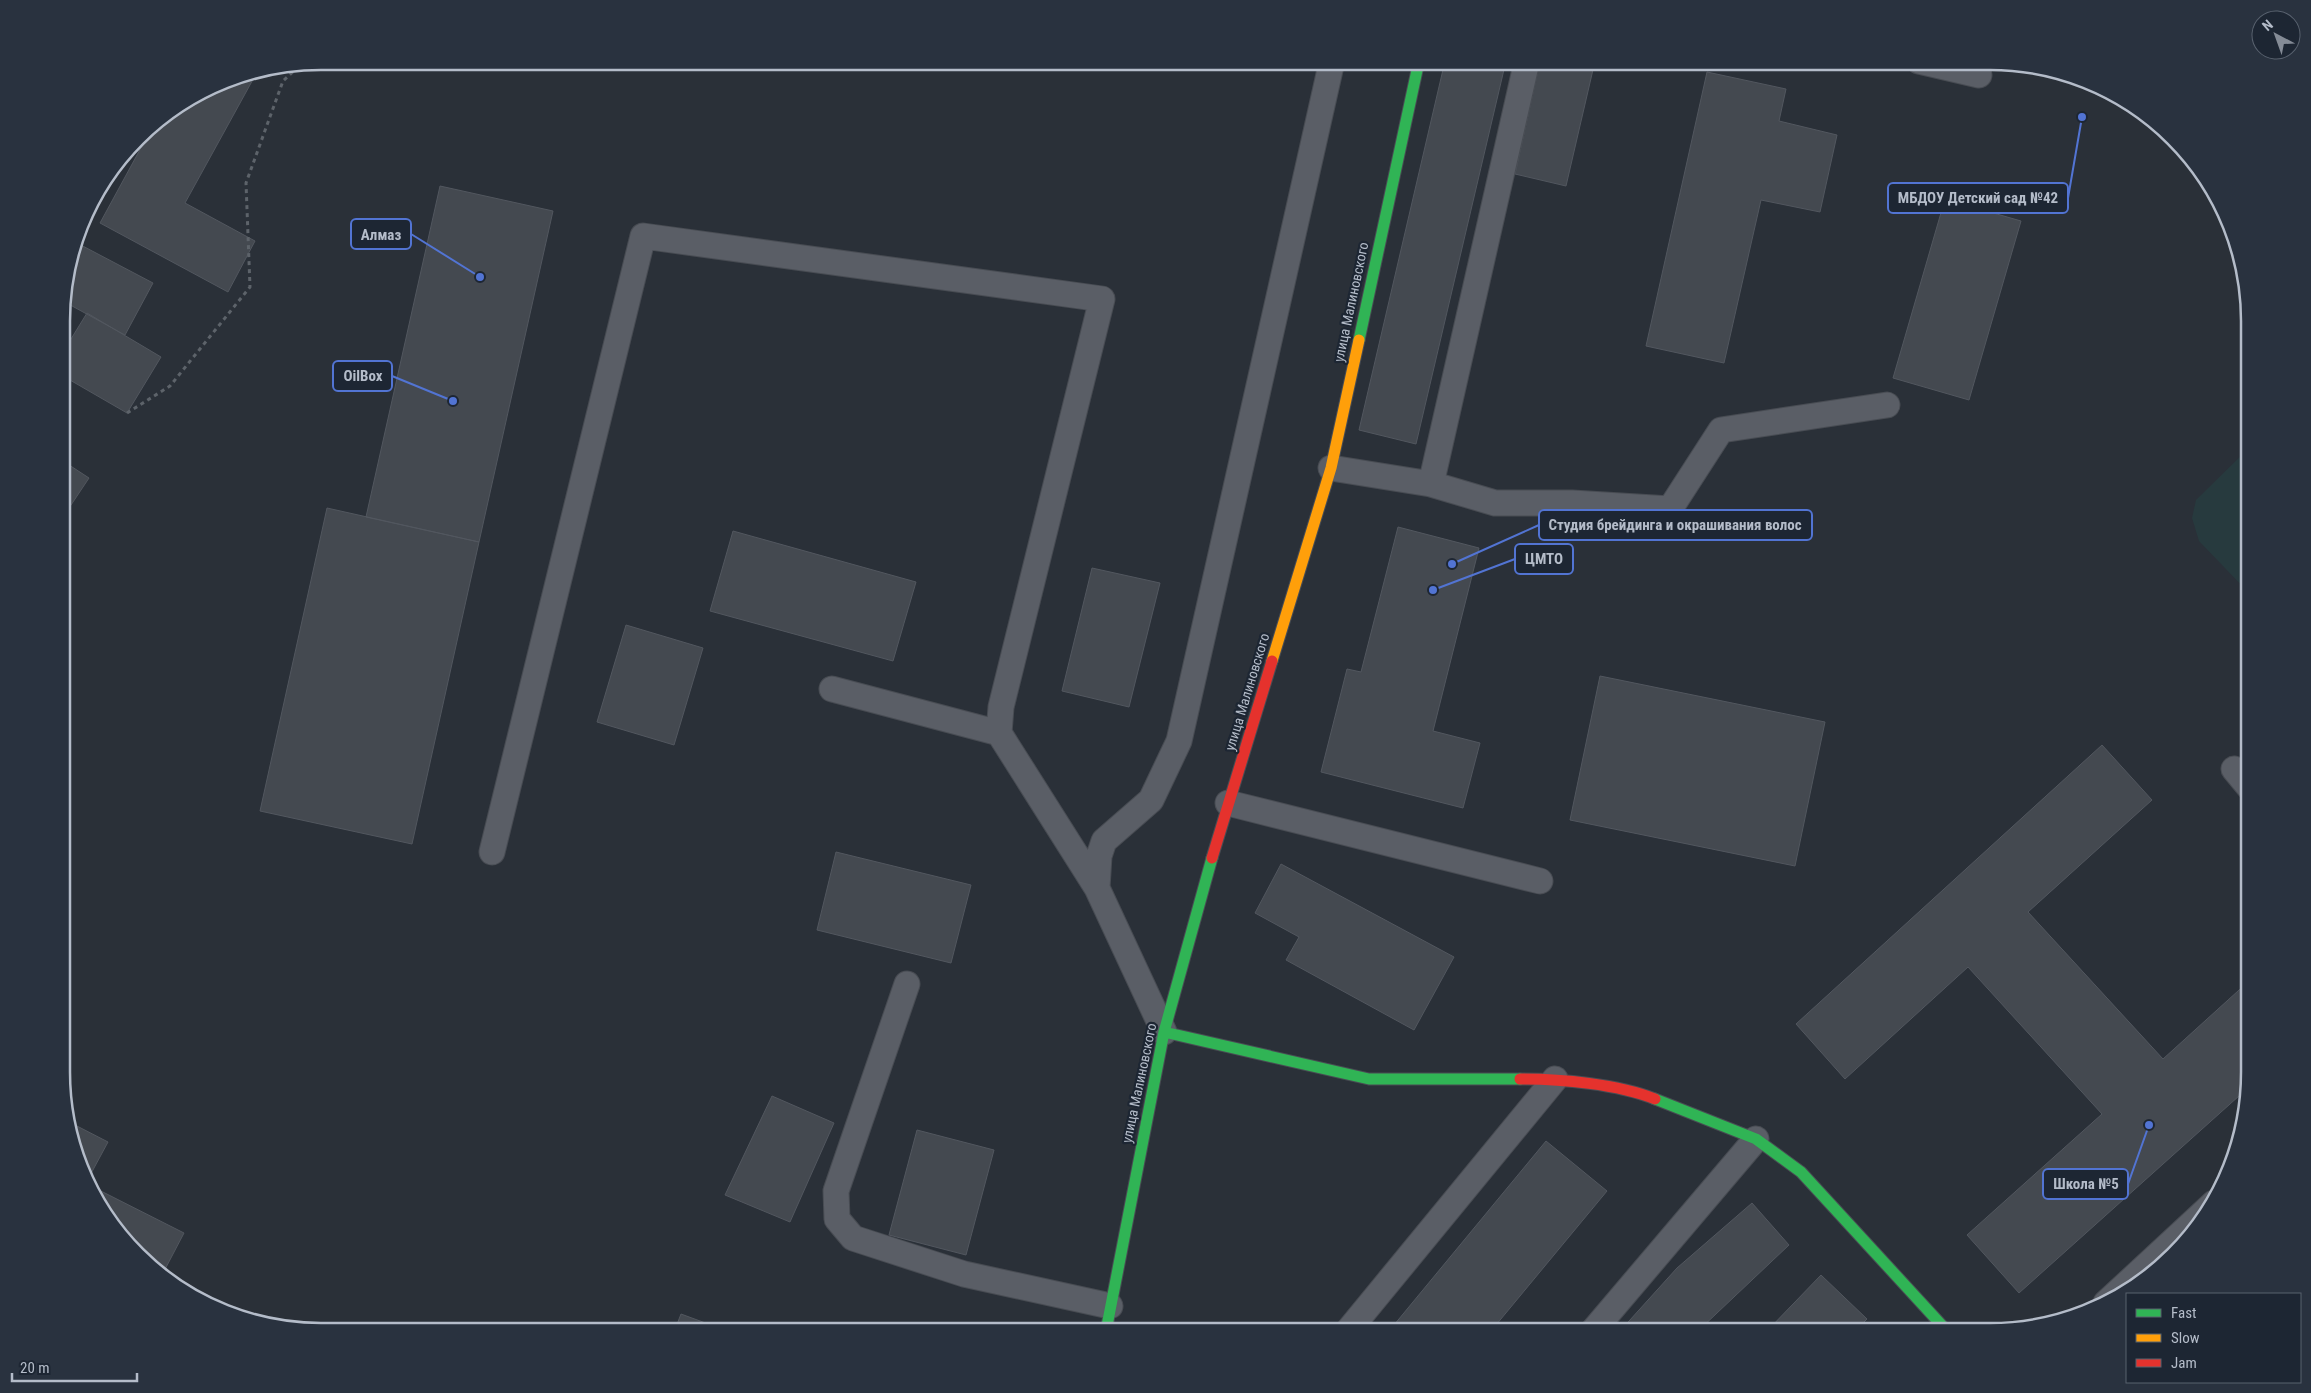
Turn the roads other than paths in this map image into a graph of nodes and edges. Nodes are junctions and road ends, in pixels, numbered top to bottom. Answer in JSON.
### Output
{"nodes":[{"id":1,"x":1330,"y":70,"type":"edge"},
{"id":2,"x":1417,"y":70,"type":"edge"},
{"id":3,"x":1525,"y":70,"type":"edge"},
{"id":4,"x":1958,"y":70,"type":"edge"},
{"id":5,"x":1979,"y":75,"type":"dead end"},
{"id":6,"x":1887,"y":405,"type":"dead end"},
{"id":7,"x":1331,"y":468,"type":"junction"},
{"id":8,"x":1431,"y":484,"type":"junction"},
{"id":9,"x":832,"y":689,"type":"dead end"},
{"id":10,"x":999,"y":733,"type":"junction"},
{"id":11,"x":1228,"y":804,"type":"junction"},
{"id":12,"x":492,"y":852,"type":"dead end"},
{"id":13,"x":1540,"y":881,"type":"dead end"},
{"id":14,"x":1097,"y":888,"type":"junction"},
{"id":15,"x":907,"y":984,"type":"dead end"},
{"id":16,"x":1164,"y":1032,"type":"junction"},
{"id":17,"x":1555,"y":1079,"type":"junction"},
{"id":18,"x":1756,"y":1139,"type":"junction"},
{"id":19,"x":2186,"y":1229,"type":"edge"},
{"id":20,"x":2129,"y":1281,"type":"edge"},
{"id":21,"x":1110,"y":1306,"type":"junction"},
{"id":22,"x":1107,"y":1323,"type":"edge"},
{"id":23,"x":1355,"y":1323,"type":"edge"},
{"id":24,"x":1600,"y":1323,"type":"edge"},
{"id":25,"x":1939,"y":1323,"type":"edge"}],
"edges":[{"from":1,"to":14,"type":"lane"},
{"from":2,"to":7,"type":"street","name":"улица Малиновского"},
{"from":3,"to":8,"type":"lane"},
{"from":4,"to":5,"type":"lane"},
{"from":6,"to":8,"type":"lane"},
{"from":7,"to":8,"type":"lane"},
{"from":7,"to":11,"type":"street","name":"улица Малиновского"},
{"from":9,"to":10,"type":"lane"},
{"from":10,"to":12,"type":"lane"},
{"from":10,"to":14,"type":"lane"},
{"from":11,"to":13,"type":"lane"},
{"from":11,"to":16,"type":"street","name":"улица Малиновского"},
{"from":14,"to":16,"type":"lane"},
{"from":15,"to":21,"type":"lane"},
{"from":16,"to":17,"type":"street"},
{"from":16,"to":21,"type":"street","name":"улица Малиновского"},
{"from":17,"to":18,"type":"street"},
{"from":17,"to":23,"type":"lane"},
{"from":18,"to":24,"type":"lane"},
{"from":18,"to":25,"type":"street"},
{"from":19,"to":20,"type":"lane"},
{"from":21,"to":22,"type":"street","name":"улица Малиновского"}]}
